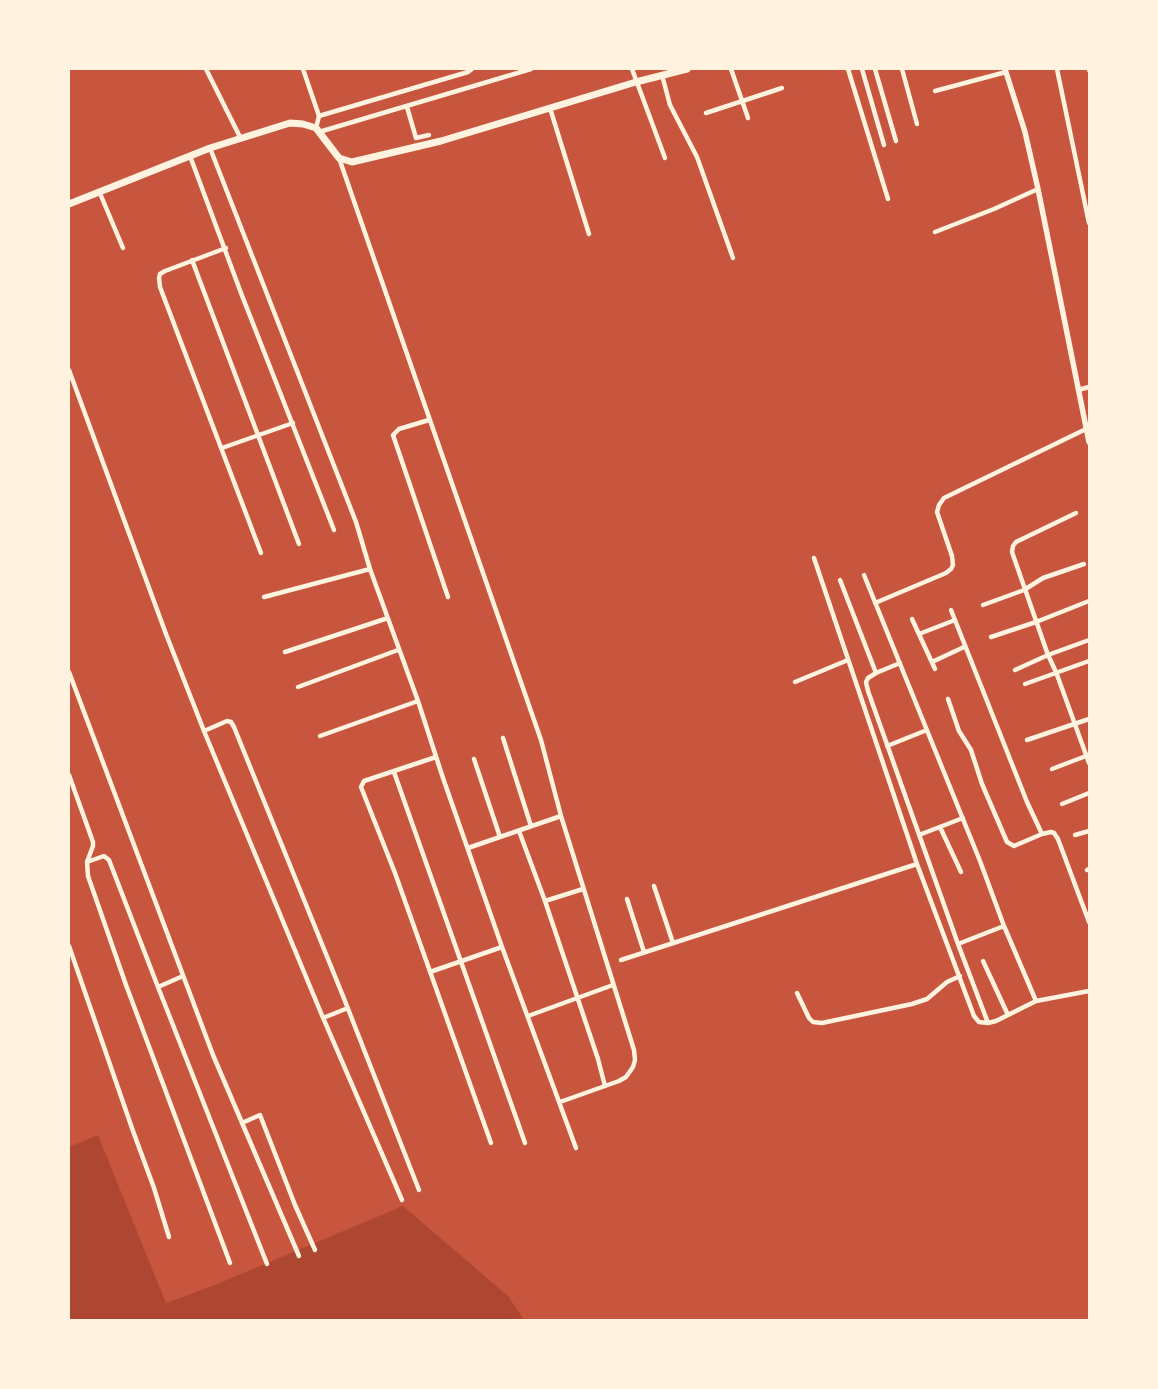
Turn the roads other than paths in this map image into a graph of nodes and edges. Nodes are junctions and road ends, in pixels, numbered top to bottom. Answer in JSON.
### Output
{"nodes":[{"id":1,"x":206,"y":69,"type":"edge"},
{"id":2,"x":302,"y":69,"type":"edge"},
{"id":3,"x":472,"y":69,"type":"edge"},
{"id":4,"x":531,"y":69,"type":"edge"},
{"id":5,"x":632,"y":69,"type":"edge"},
{"id":6,"x":687,"y":69,"type":"edge"},
{"id":7,"x":731,"y":69,"type":"edge"},
{"id":8,"x":848,"y":69,"type":"edge"},
{"id":9,"x":862,"y":69,"type":"edge"},
{"id":10,"x":875,"y":69,"type":"edge"},
{"id":11,"x":902,"y":69,"type":"edge"},
{"id":12,"x":1057,"y":69,"type":"edge"},
{"id":13,"x":1005,"y":70,"type":"edge"},
{"id":14,"x":662,"y":75,"type":"junction"},
{"id":15,"x":636,"y":82,"type":"junction"},
{"id":16,"x":782,"y":88,"type":"dead end"},
{"id":17,"x":936,"y":91,"type":"dead end"},
{"id":18,"x":742,"y":101,"type":"junction"},
{"id":19,"x":407,"y":107,"type":"junction"},
{"id":20,"x":550,"y":108,"type":"junction"},
{"id":21,"x":706,"y":113,"type":"dead end"},
{"id":22,"x":319,"y":116,"type":"junction"},
{"id":23,"x":748,"y":118,"type":"dead end"},
{"id":24,"x":917,"y":124,"type":"dead end"},
{"id":25,"x":318,"y":130,"type":"junction"},
{"id":26,"x":428,"y":135,"type":"dead end"},
{"id":27,"x":240,"y":138,"type":"junction"},
{"id":28,"x":896,"y":141,"type":"dead end"},
{"id":29,"x":884,"y":145,"type":"dead end"},
{"id":30,"x":210,"y":148,"type":"junction"},
{"id":31,"x":190,"y":156,"type":"junction"},
{"id":32,"x":339,"y":158,"type":"junction"},
{"id":33,"x":665,"y":158,"type":"dead end"},
{"id":34,"x":1038,"y":188,"type":"junction"},
{"id":35,"x":99,"y":191,"type":"junction"},
{"id":36,"x":888,"y":199,"type":"dead end"},
{"id":37,"x":69,"y":204,"type":"edge"},
{"id":38,"x":1089,"y":224,"type":"edge"},
{"id":39,"x":935,"y":232,"type":"dead end"},
{"id":40,"x":590,"y":234,"type":"dead end"},
{"id":41,"x":123,"y":248,"type":"dead end"},
{"id":42,"x":226,"y":248,"type":"junction"},
{"id":43,"x":733,"y":258,"type":"dead end"},
{"id":44,"x":192,"y":260,"type":"junction"},
{"id":45,"x":69,"y":370,"type":"edge"},
{"id":46,"x":1089,"y":387,"type":"edge"},
{"id":47,"x":1078,"y":390,"type":"junction"},
{"id":48,"x":429,"y":420,"type":"junction"},
{"id":49,"x":293,"y":423,"type":"junction"},
{"id":50,"x":1086,"y":429,"type":"junction"},
{"id":51,"x":257,"y":435,"type":"junction"},
{"id":52,"x":1089,"y":442,"type":"edge"},
{"id":53,"x":222,"y":448,"type":"junction"},
{"id":54,"x":1076,"y":513,"type":"dead end"},
{"id":55,"x":334,"y":530,"type":"dead end"},
{"id":56,"x":299,"y":544,"type":"dead end"},
{"id":57,"x":261,"y":553,"type":"dead end"},
{"id":58,"x":814,"y":558,"type":"dead end"},
{"id":59,"x":1084,"y":564,"type":"dead end"},
{"id":60,"x":370,"y":570,"type":"junction"},
{"id":61,"x":864,"y":575,"type":"dead end"},
{"id":62,"x":840,"y":580,"type":"dead end"},
{"id":63,"x":1024,"y":590,"type":"junction"},
{"id":64,"x":264,"y":597,"type":"dead end"},
{"id":65,"x":448,"y":597,"type":"dead end"},
{"id":66,"x":1089,"y":601,"type":"edge"},
{"id":67,"x":875,"y":603,"type":"junction"},
{"id":68,"x":983,"y":606,"type":"dead end"},
{"id":69,"x":951,"y":610,"type":"dead end"},
{"id":70,"x":388,"y":618,"type":"junction"},
{"id":71,"x":912,"y":620,"type":"dead end"},
{"id":72,"x":955,"y":620,"type":"junction"},
{"id":73,"x":1036,"y":622,"type":"junction"},
{"id":74,"x":919,"y":634,"type":"junction"},
{"id":75,"x":991,"y":637,"type":"dead end"},
{"id":76,"x":1089,"y":640,"type":"edge"},
{"id":77,"x":964,"y":647,"type":"junction"},
{"id":78,"x":398,"y":650,"type":"junction"},
{"id":79,"x":285,"y":652,"type":"dead end"},
{"id":80,"x":1048,"y":655,"type":"junction"},
{"id":81,"x":848,"y":660,"type":"junction"},
{"id":82,"x":1089,"y":661,"type":"edge"},
{"id":83,"x":932,"y":662,"type":"junction"},
{"id":84,"x":900,"y":663,"type":"junction"},
{"id":85,"x":935,"y":669,"type":"dead end"},
{"id":86,"x":1015,"y":670,"type":"dead end"},
{"id":87,"x":69,"y":672,"type":"edge"},
{"id":88,"x":1056,"y":672,"type":"junction"},
{"id":89,"x":876,"y":673,"type":"junction"},
{"id":90,"x":794,"y":682,"type":"dead end"},
{"id":91,"x":1025,"y":684,"type":"dead end"},
{"id":92,"x":298,"y":687,"type":"dead end"},
{"id":93,"x":948,"y":699,"type":"dead end"},
{"id":94,"x":418,"y":701,"type":"junction"},
{"id":95,"x":1089,"y":719,"type":"edge"},
{"id":96,"x":1074,"y":724,"type":"junction"},
{"id":97,"x":928,"y":730,"type":"junction"},
{"id":98,"x":204,"y":732,"type":"junction"},
{"id":99,"x":320,"y":736,"type":"dead end"},
{"id":100,"x":503,"y":738,"type":"dead end"},
{"id":101,"x":1027,"y":740,"type":"dead end"},
{"id":102,"x":887,"y":746,"type":"junction"},
{"id":103,"x":1086,"y":756,"type":"junction"},
{"id":104,"x":436,"y":757,"type":"junction"},
{"id":105,"x":474,"y":759,"type":"dead end"},
{"id":106,"x":1089,"y":763,"type":"edge"},
{"id":107,"x":1052,"y":769,"type":"dead end"},
{"id":108,"x":394,"y":772,"type":"junction"},
{"id":109,"x":69,"y":775,"type":"edge"},
{"id":110,"x":1089,"y":794,"type":"edge"},
{"id":111,"x":1062,"y":804,"type":"dead end"},
{"id":112,"x":561,"y":816,"type":"junction"},
{"id":113,"x":963,"y":818,"type":"junction"},
{"id":114,"x":531,"y":826,"type":"junction"},
{"id":115,"x":940,"y":827,"type":"junction"},
{"id":116,"x":519,"y":831,"type":"junction"},
{"id":117,"x":1089,"y":831,"type":"edge"},
{"id":118,"x":1042,"y":834,"type":"junction"},
{"id":119,"x":918,"y":835,"type":"junction"},
{"id":120,"x":500,"y":836,"type":"junction"},
{"id":121,"x":1075,"y":836,"type":"dead end"},
{"id":122,"x":468,"y":848,"type":"junction"},
{"id":123,"x":87,"y":862,"type":"junction"},
{"id":124,"x":917,"y":864,"type":"junction"},
{"id":125,"x":961,"y":872,"type":"dead end"},
{"id":126,"x":654,"y":886,"type":"dead end"},
{"id":127,"x":583,"y":889,"type":"junction"},
{"id":128,"x":627,"y":899,"type":"dead end"},
{"id":129,"x":546,"y":901,"type":"junction"},
{"id":130,"x":1089,"y":922,"type":"edge"},
{"id":131,"x":1004,"y":926,"type":"junction"},
{"id":132,"x":673,"y":943,"type":"junction"},
{"id":133,"x":958,"y":944,"type":"junction"},
{"id":134,"x":69,"y":946,"type":"edge"},
{"id":135,"x":502,"y":947,"type":"junction"},
{"id":136,"x":644,"y":952,"type":"junction"},
{"id":137,"x":461,"y":960,"type":"junction"},
{"id":138,"x":621,"y":960,"type":"dead end"},
{"id":139,"x":983,"y":960,"type":"dead end"},
{"id":140,"x":430,"y":972,"type":"junction"},
{"id":141,"x":183,"y":976,"type":"junction"},
{"id":142,"x":960,"y":976,"type":"junction"},
{"id":143,"x":613,"y":985,"type":"junction"},
{"id":144,"x":158,"y":987,"type":"junction"},
{"id":145,"x":1089,"y":991,"type":"edge"},
{"id":146,"x":797,"y":993,"type":"dead end"},
{"id":147,"x":578,"y":998,"type":"junction"},
{"id":148,"x":1036,"y":1001,"type":"junction"},
{"id":149,"x":348,"y":1008,"type":"junction"},
{"id":150,"x":1008,"y":1014,"type":"junction"},
{"id":151,"x":528,"y":1016,"type":"junction"},
{"id":152,"x":323,"y":1018,"type":"junction"},
{"id":153,"x":988,"y":1023,"type":"junction"},
{"id":154,"x":605,"y":1086,"type":"junction"},
{"id":155,"x":560,"y":1102,"type":"junction"},
{"id":156,"x":242,"y":1123,"type":"junction"},
{"id":157,"x":491,"y":1143,"type":"dead end"},
{"id":158,"x":526,"y":1143,"type":"dead end"},
{"id":159,"x":576,"y":1148,"type":"dead end"},
{"id":160,"x":419,"y":1190,"type":"dead end"},
{"id":161,"x":402,"y":1200,"type":"dead end"},
{"id":162,"x":169,"y":1237,"type":"dead end"},
{"id":163,"x":315,"y":1250,"type":"dead end"},
{"id":164,"x":299,"y":1256,"type":"dead end"},
{"id":165,"x":230,"y":1263,"type":"dead end"},
{"id":166,"x":267,"y":1264,"type":"dead end"}],
"edges":[{"from":1,"to":27,"type":"street"},
{"from":2,"to":22,"type":"street"},
{"from":3,"to":22,"type":"street"},
{"from":4,"to":19,"type":"street"},
{"from":5,"to":15,"type":"street"},
{"from":6,"to":14,"type":"main road"},
{"from":7,"to":18,"type":"street"},
{"from":8,"to":36,"type":"street"},
{"from":9,"to":29,"type":"street"},
{"from":10,"to":28,"type":"street"},
{"from":11,"to":24,"type":"street"},
{"from":12,"to":38,"type":"street"},
{"from":13,"to":17,"type":"street"},
{"from":13,"to":34,"type":"street"},
{"from":14,"to":15,"type":"main road"},
{"from":14,"to":43,"type":"street"},
{"from":15,"to":20,"type":"main road"},
{"from":15,"to":33,"type":"street"},
{"from":16,"to":18,"type":"street"},
{"from":18,"to":21,"type":"street"},
{"from":18,"to":23,"type":"street"},
{"from":19,"to":25,"type":"street"},
{"from":19,"to":26,"type":"street"},
{"from":20,"to":32,"type":"main road"},
{"from":20,"to":40,"type":"street"},
{"from":22,"to":25,"type":"street"},
{"from":25,"to":27,"type":"main road"},
{"from":25,"to":32,"type":"main road"},
{"from":27,"to":30,"type":"main road"},
{"from":30,"to":31,"type":"main road"},
{"from":30,"to":60,"type":"street"},
{"from":31,"to":35,"type":"main road"},
{"from":31,"to":42,"type":"street"},
{"from":32,"to":48,"type":"street"},
{"from":34,"to":39,"type":"street"},
{"from":34,"to":47,"type":"street"},
{"from":35,"to":37,"type":"main road"},
{"from":35,"to":41,"type":"street"},
{"from":42,"to":44,"type":"street"},
{"from":42,"to":49,"type":"street"},
{"from":44,"to":51,"type":"street"},
{"from":44,"to":53,"type":"street"},
{"from":45,"to":98,"type":"street"},
{"from":46,"to":47,"type":"street"},
{"from":47,"to":50,"type":"street"},
{"from":48,"to":65,"type":"street"},
{"from":48,"to":112,"type":"street"},
{"from":49,"to":51,"type":"street"},
{"from":49,"to":55,"type":"street"},
{"from":50,"to":52,"type":"street"},
{"from":50,"to":67,"type":"street"},
{"from":51,"to":53,"type":"street"},
{"from":51,"to":56,"type":"street"},
{"from":53,"to":57,"type":"street"},
{"from":54,"to":63,"type":"street"},
{"from":58,"to":81,"type":"street"},
{"from":59,"to":63,"type":"street"},
{"from":60,"to":64,"type":"street"},
{"from":60,"to":70,"type":"street"},
{"from":61,"to":67,"type":"street"},
{"from":62,"to":89,"type":"street"},
{"from":63,"to":68,"type":"street"},
{"from":63,"to":73,"type":"street"},
{"from":66,"to":73,"type":"street"},
{"from":67,"to":84,"type":"street"},
{"from":69,"to":72,"type":"street"},
{"from":70,"to":78,"type":"street"},
{"from":70,"to":79,"type":"street"},
{"from":71,"to":74,"type":"street"},
{"from":72,"to":74,"type":"street"},
{"from":72,"to":77,"type":"street"},
{"from":73,"to":75,"type":"street"},
{"from":73,"to":80,"type":"street"},
{"from":74,"to":83,"type":"street"},
{"from":76,"to":80,"type":"street"},
{"from":77,"to":83,"type":"street"},
{"from":77,"to":118,"type":"street"},
{"from":78,"to":92,"type":"street"},
{"from":78,"to":94,"type":"street"},
{"from":80,"to":86,"type":"street"},
{"from":80,"to":88,"type":"street"},
{"from":81,"to":90,"type":"street"},
{"from":81,"to":124,"type":"street"},
{"from":82,"to":88,"type":"street"},
{"from":83,"to":85,"type":"street"},
{"from":84,"to":89,"type":"street"},
{"from":84,"to":97,"type":"street"},
{"from":87,"to":141,"type":"street"},
{"from":88,"to":91,"type":"street"},
{"from":88,"to":96,"type":"street"},
{"from":89,"to":102,"type":"street"},
{"from":93,"to":118,"type":"street"},
{"from":94,"to":99,"type":"street"},
{"from":94,"to":104,"type":"street"},
{"from":95,"to":96,"type":"street"},
{"from":96,"to":101,"type":"street"},
{"from":96,"to":103,"type":"street"},
{"from":97,"to":102,"type":"street"},
{"from":97,"to":113,"type":"street"},
{"from":98,"to":149,"type":"street"},
{"from":98,"to":152,"type":"street"},
{"from":100,"to":114,"type":"street"},
{"from":102,"to":119,"type":"street"},
{"from":103,"to":106,"type":"street"},
{"from":103,"to":107,"type":"street"},
{"from":104,"to":108,"type":"street"},
{"from":104,"to":122,"type":"street"},
{"from":105,"to":120,"type":"street"},
{"from":108,"to":137,"type":"street"},
{"from":108,"to":140,"type":"street"},
{"from":109,"to":123,"type":"street"},
{"from":110,"to":111,"type":"street"},
{"from":112,"to":114,"type":"street"},
{"from":112,"to":127,"type":"street"},
{"from":113,"to":115,"type":"street"},
{"from":113,"to":131,"type":"street"},
{"from":114,"to":116,"type":"street"},
{"from":115,"to":119,"type":"street"},
{"from":115,"to":125,"type":"street"},
{"from":116,"to":120,"type":"street"},
{"from":116,"to":129,"type":"street"},
{"from":117,"to":121,"type":"street"},
{"from":118,"to":130,"type":"street"},
{"from":119,"to":133,"type":"street"},
{"from":120,"to":122,"type":"street"},
{"from":122,"to":135,"type":"street"},
{"from":123,"to":144,"type":"street"},
{"from":123,"to":165,"type":"street"},
{"from":124,"to":132,"type":"street"},
{"from":124,"to":142,"type":"street"},
{"from":126,"to":132,"type":"street"},
{"from":127,"to":129,"type":"street"},
{"from":127,"to":143,"type":"street"},
{"from":128,"to":136,"type":"street"},
{"from":129,"to":147,"type":"street"},
{"from":131,"to":133,"type":"street"},
{"from":131,"to":148,"type":"street"},
{"from":132,"to":136,"type":"street"},
{"from":133,"to":153,"type":"street"},
{"from":134,"to":162,"type":"street"},
{"from":135,"to":137,"type":"street"},
{"from":135,"to":151,"type":"street"},
{"from":136,"to":138,"type":"street"},
{"from":137,"to":140,"type":"street"},
{"from":137,"to":158,"type":"street"},
{"from":139,"to":150,"type":"street"},
{"from":140,"to":157,"type":"street"},
{"from":141,"to":144,"type":"street"},
{"from":141,"to":156,"type":"street"},
{"from":142,"to":146,"type":"street"},
{"from":142,"to":153,"type":"street"},
{"from":143,"to":147,"type":"street"},
{"from":143,"to":154,"type":"street"},
{"from":144,"to":166,"type":"street"},
{"from":145,"to":148,"type":"street"},
{"from":147,"to":151,"type":"street"},
{"from":147,"to":154,"type":"street"},
{"from":148,"to":150,"type":"street"},
{"from":149,"to":152,"type":"street"},
{"from":149,"to":160,"type":"street"},
{"from":150,"to":153,"type":"street"},
{"from":151,"to":155,"type":"street"},
{"from":152,"to":161,"type":"street"},
{"from":154,"to":155,"type":"street"},
{"from":155,"to":159,"type":"street"},
{"from":156,"to":163,"type":"street"},
{"from":156,"to":164,"type":"street"}]}
